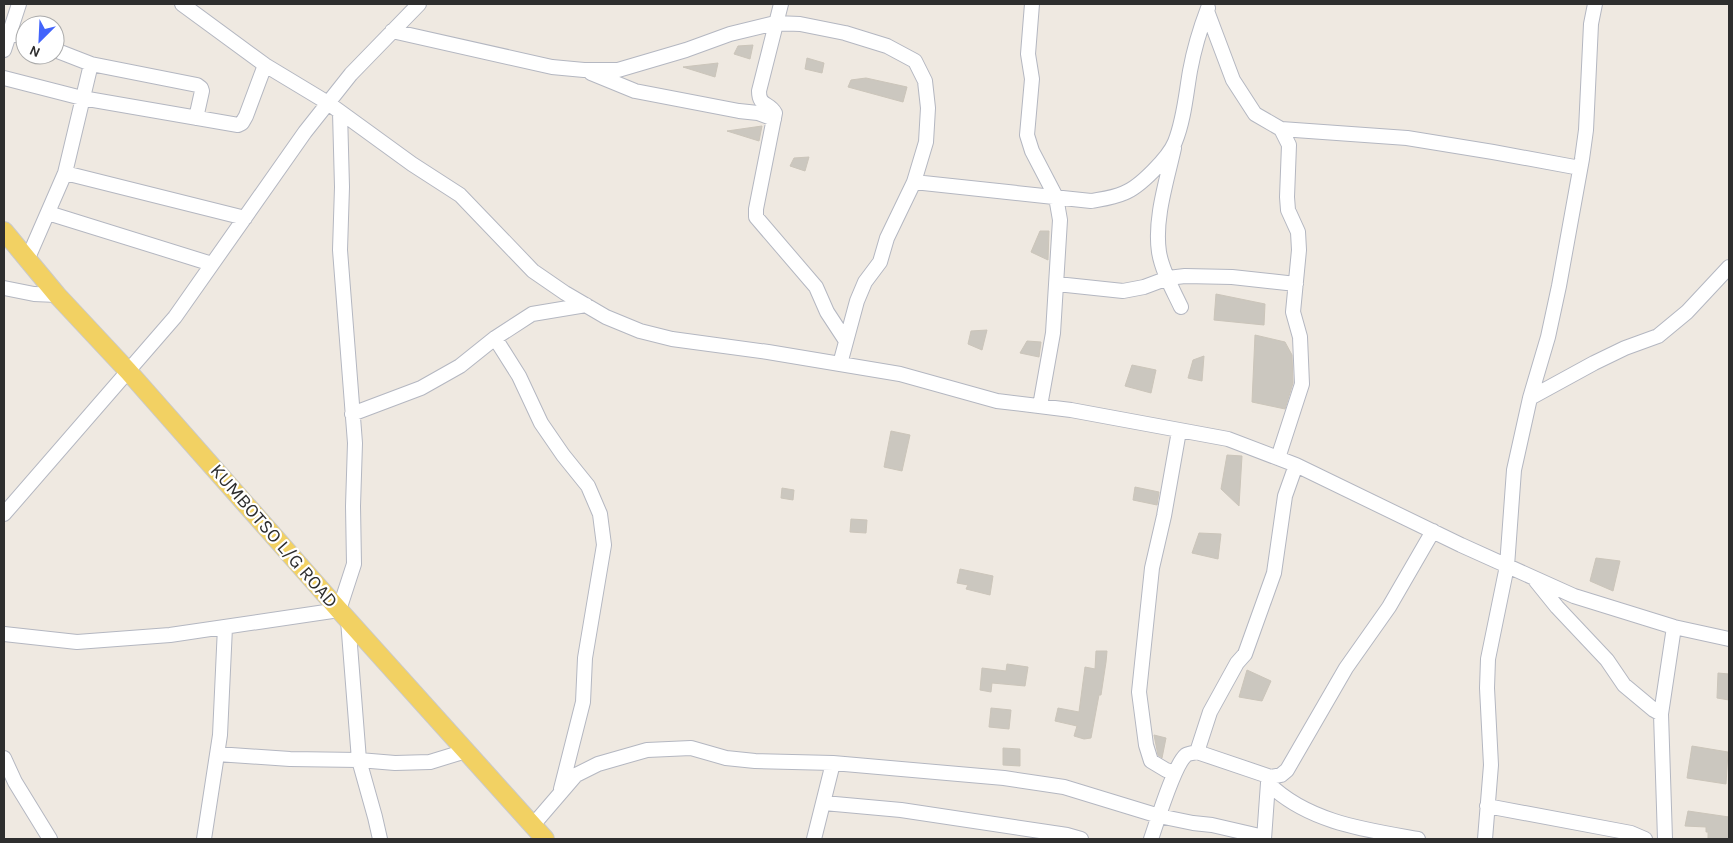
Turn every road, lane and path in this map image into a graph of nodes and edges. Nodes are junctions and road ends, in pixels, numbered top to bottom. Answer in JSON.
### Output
{"nodes":[{"id":1,"x":19,"y":4,"type":"edge"},
{"id":2,"x":182,"y":4,"type":"edge"},
{"id":3,"x":419,"y":4,"type":"edge"},
{"id":4,"x":781,"y":4,"type":"edge"},
{"id":5,"x":1032,"y":4,"type":"edge"},
{"id":6,"x":1595,"y":4,"type":"edge"},
{"id":7,"x":1208,"y":7,"type":"edge"},
{"id":8,"x":776,"y":23,"type":"junction"},
{"id":9,"x":392,"y":31,"type":"junction"},
{"id":10,"x":9,"y":32,"type":"junction"},
{"id":11,"x":15,"y":34,"type":"edge"},
{"id":12,"x":4,"y":50,"type":"edge"},
{"id":13,"x":65,"y":54,"type":"edge"},
{"id":14,"x":91,"y":64,"type":"junction"},
{"id":15,"x":265,"y":65,"type":"junction"},
{"id":16,"x":584,"y":70,"type":"junction"},
{"id":17,"x":4,"y":78,"type":"edge"},
{"id":18,"x":82,"y":98,"type":"junction"},
{"id":19,"x":328,"y":103,"type":"junction"},
{"id":20,"x":340,"y":112,"type":"junction"},
{"id":21,"x":196,"y":118,"type":"junction"},
{"id":22,"x":774,"y":119,"type":"junction"},
{"id":23,"x":1281,"y":130,"type":"junction"},
{"id":24,"x":1175,"y":143,"type":"junction"},
{"id":25,"x":1580,"y":168,"type":"junction"},
{"id":26,"x":65,"y":173,"type":"junction"},
{"id":27,"x":914,"y":182,"type":"junction"},
{"id":28,"x":1056,"y":197,"type":"junction"},
{"id":29,"x":48,"y":214,"type":"junction"},
{"id":30,"x":245,"y":218,"type":"junction"},
{"id":31,"x":4,"y":231,"type":"edge"},
{"id":32,"x":28,"y":258,"type":"junction"},
{"id":33,"x":212,"y":264,"type":"junction"},
{"id":34,"x":1729,"y":267,"type":"edge"},
{"id":35,"x":1168,"y":278,"type":"junction"},
{"id":36,"x":1057,"y":284,"type":"junction"},
{"id":37,"x":1296,"y":284,"type":"junction"},
{"id":38,"x":4,"y":288,"type":"edge"},
{"id":39,"x":57,"y":295,"type":"junction"},
{"id":40,"x":586,"y":305,"type":"junction"},
{"id":41,"x":1181,"y":307,"type":"dead end"},
{"id":42,"x":495,"y":338,"type":"junction"},
{"id":43,"x":846,"y":341,"type":"junction"},
{"id":44,"x":840,"y":364,"type":"junction"},
{"id":45,"x":128,"y":371,"type":"junction"},
{"id":46,"x":1530,"y":398,"type":"junction"},
{"id":47,"x":1040,"y":406,"type":"junction"},
{"id":48,"x":352,"y":414,"type":"junction"},
{"id":49,"x":1179,"y":431,"type":"junction"},
{"id":50,"x":1278,"y":458,"type":"junction"},
{"id":51,"x":1296,"y":465,"type":"junction"},
{"id":52,"x":4,"y":514,"type":"edge"},
{"id":53,"x":1433,"y":531,"type":"junction"},
{"id":54,"x":1506,"y":566,"type":"junction"},
{"id":55,"x":1533,"y":578,"type":"junction"},
{"id":56,"x":343,"y":615,"type":"junction"},
{"id":57,"x":225,"y":627,"type":"junction"},
{"id":58,"x":1674,"y":627,"type":"junction"},
{"id":59,"x":4,"y":634,"type":"edge"},
{"id":60,"x":1729,"y":639,"type":"edge"},
{"id":61,"x":1661,"y":714,"type":"junction"},
{"id":62,"x":466,"y":751,"type":"junction"},
{"id":63,"x":1197,"y":752,"type":"junction"},
{"id":64,"x":217,"y":754,"type":"junction"},
{"id":65,"x":4,"y":758,"type":"edge"},
{"id":66,"x":359,"y":760,"type":"junction"},
{"id":67,"x":833,"y":762,"type":"junction"},
{"id":68,"x":1175,"y":773,"type":"junction"},
{"id":69,"x":1269,"y":780,"type":"junction"},
{"id":70,"x":560,"y":793,"type":"junction"},
{"id":71,"x":824,"y":803,"type":"junction"},
{"id":72,"x":1488,"y":806,"type":"junction"},
{"id":73,"x":1159,"y":816,"type":"junction"},
{"id":74,"x":533,"y":825,"type":"junction"},
{"id":75,"x":1264,"y":838,"type":"edge"},
{"id":76,"x":50,"y":839,"type":"edge"},
{"id":77,"x":204,"y":839,"type":"edge"},
{"id":78,"x":380,"y":839,"type":"edge"},
{"id":79,"x":546,"y":839,"type":"edge"},
{"id":80,"x":814,"y":839,"type":"edge"},
{"id":81,"x":1081,"y":839,"type":"edge"},
{"id":82,"x":1151,"y":839,"type":"edge"},
{"id":83,"x":1418,"y":839,"type":"edge"},
{"id":84,"x":1485,"y":839,"type":"edge"},
{"id":85,"x":1645,"y":839,"type":"edge"},
{"id":86,"x":1665,"y":839,"type":"edge"}],
"edges":[{"from":1,"to":10,"type":"street"},
{"from":2,"to":15,"type":"street"},
{"from":3,"to":9,"type":"street"},
{"from":4,"to":8,"type":"street"},
{"from":5,"to":28,"type":"street"},
{"from":6,"to":25,"type":"street"},
{"from":7,"to":23,"type":"street"},
{"from":7,"to":24,"type":"street"},
{"from":8,"to":16,"type":"street"},
{"from":8,"to":22,"type":"street"},
{"from":8,"to":27,"type":"street"},
{"from":9,"to":16,"type":"street"},
{"from":9,"to":19,"type":"street"},
{"from":10,"to":11,"type":"street"},
{"from":10,"to":12,"type":"street"},
{"from":13,"to":14,"type":"street"},
{"from":14,"to":18,"type":"street"},
{"from":14,"to":21,"type":"street"},
{"from":15,"to":19,"type":"street"},
{"from":15,"to":21,"type":"street"},
{"from":16,"to":22,"type":"street"},
{"from":17,"to":18,"type":"street"},
{"from":18,"to":21,"type":"street"},
{"from":18,"to":26,"type":"street"},
{"from":19,"to":20,"type":"street"},
{"from":19,"to":30,"type":"street"},
{"from":20,"to":40,"type":"street"},
{"from":20,"to":48,"type":"street"},
{"from":22,"to":43,"type":"street"},
{"from":23,"to":25,"type":"street"},
{"from":23,"to":37,"type":"street"},
{"from":24,"to":28,"type":"street"},
{"from":24,"to":35,"type":"street"},
{"from":25,"to":46,"type":"street"},
{"from":26,"to":29,"type":"street"},
{"from":26,"to":30,"type":"street"},
{"from":27,"to":28,"type":"street"},
{"from":27,"to":43,"type":"street"},
{"from":28,"to":36,"type":"street"},
{"from":29,"to":32,"type":"street"},
{"from":29,"to":33,"type":"street"},
{"from":30,"to":33,"type":"street"},
{"from":31,"to":32,"type":"main road","name":"KUMBOTSO L/G ROAD"},
{"from":32,"to":39,"type":"main road","name":"KUMBOTSO L/G ROAD"},
{"from":33,"to":45,"type":"street"},
{"from":34,"to":46,"type":"street"},
{"from":35,"to":36,"type":"street"},
{"from":35,"to":37,"type":"street"},
{"from":35,"to":41,"type":"street"},
{"from":36,"to":47,"type":"street"},
{"from":37,"to":50,"type":"street"},
{"from":38,"to":39,"type":"street"},
{"from":39,"to":45,"type":"main road","name":"KUMBOTSO L/G ROAD"},
{"from":40,"to":42,"type":"street"},
{"from":40,"to":44,"type":"street"},
{"from":42,"to":48,"type":"street"},
{"from":42,"to":70,"type":"street"},
{"from":43,"to":44,"type":"street"},
{"from":44,"to":47,"type":"street"},
{"from":45,"to":52,"type":"street"},
{"from":45,"to":56,"type":"main road","name":"KUMBOTSO L/G ROAD"},
{"from":46,"to":54,"type":"street"},
{"from":47,"to":49,"type":"street"},
{"from":48,"to":56,"type":"street"},
{"from":49,"to":50,"type":"street"},
{"from":49,"to":68,"type":"street"},
{"from":50,"to":51,"type":"street"},
{"from":51,"to":53,"type":"street"},
{"from":51,"to":63,"type":"street"},
{"from":53,"to":54,"type":"street"},
{"from":53,"to":69,"type":"street"},
{"from":54,"to":55,"type":"street"},
{"from":54,"to":72,"type":"street"},
{"from":55,"to":58,"type":"street"},
{"from":55,"to":61,"type":"street"},
{"from":56,"to":57,"type":"street"},
{"from":56,"to":62,"type":"main road","name":"KUMBOTSO L/G ROAD"},
{"from":56,"to":66,"type":"street"},
{"from":57,"to":59,"type":"street"},
{"from":57,"to":64,"type":"street"},
{"from":58,"to":60,"type":"street"},
{"from":58,"to":61,"type":"street"},
{"from":61,"to":86,"type":"street"},
{"from":62,"to":66,"type":"street"},
{"from":62,"to":74,"type":"main road","name":"KUMBOTSO L/G ROAD"},
{"from":63,"to":68,"type":"street"},
{"from":63,"to":69,"type":"street"},
{"from":64,"to":66,"type":"street"},
{"from":64,"to":77,"type":"street"},
{"from":65,"to":76,"type":"street"},
{"from":66,"to":78,"type":"street"},
{"from":67,"to":70,"type":"street"},
{"from":67,"to":71,"type":"street"},
{"from":67,"to":73,"type":"street"},
{"from":68,"to":73,"type":"street"},
{"from":69,"to":75,"type":"street"},
{"from":69,"to":83,"type":"street"},
{"from":70,"to":74,"type":"street"},
{"from":71,"to":80,"type":"street"},
{"from":71,"to":81,"type":"street"},
{"from":72,"to":84,"type":"street"},
{"from":72,"to":85,"type":"street"},
{"from":73,"to":75,"type":"street"},
{"from":73,"to":82,"type":"street"},
{"from":74,"to":79,"type":"main road","name":"KUMBOTSO L/G ROAD"}]}
